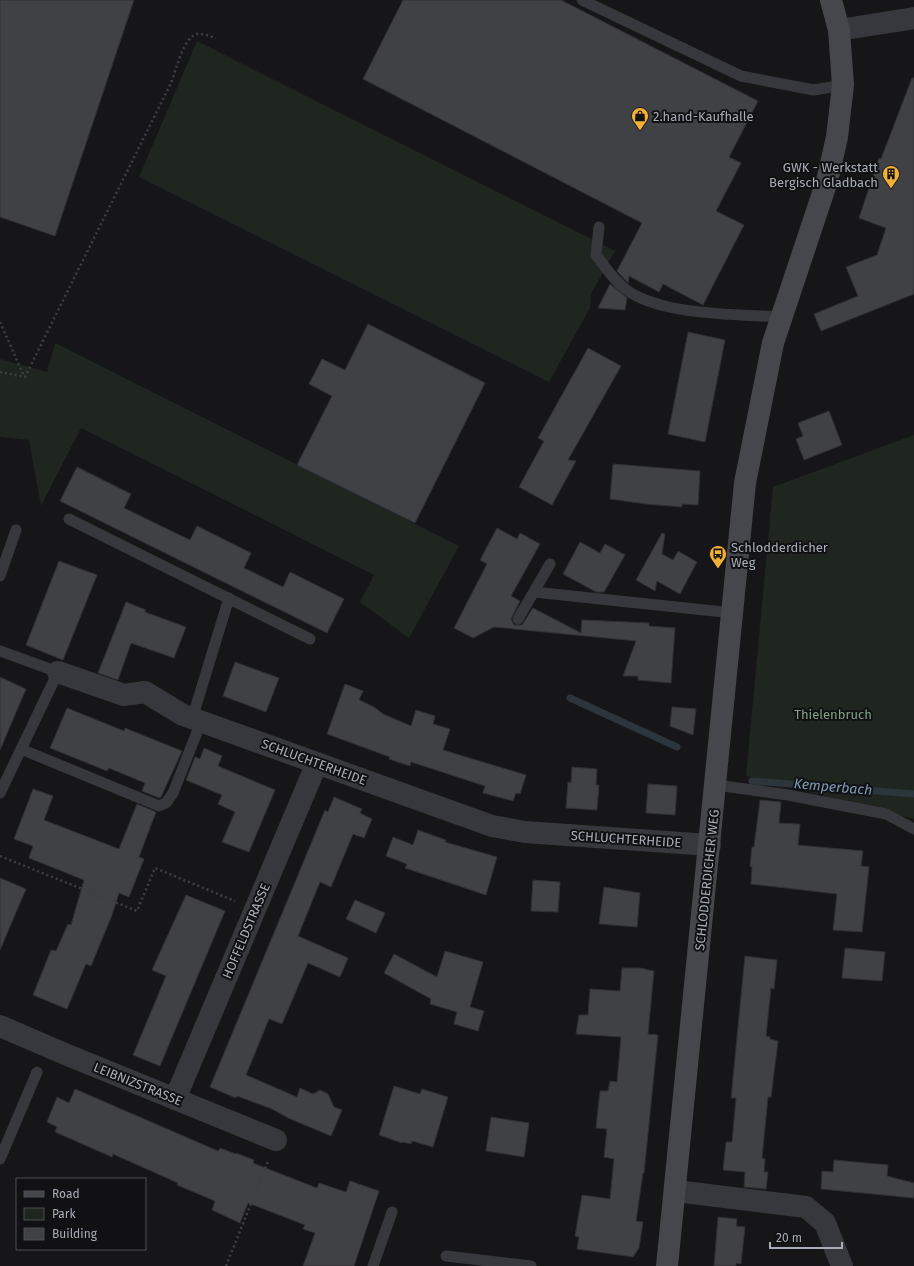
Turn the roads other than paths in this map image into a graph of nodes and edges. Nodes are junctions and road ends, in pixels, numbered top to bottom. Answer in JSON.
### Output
{"nodes":[{"id":1,"x":582,"y":0,"type":"edge"},
{"id":2,"x":831,"y":0,"type":"edge"},
{"id":3,"x":914,"y":18,"type":"edge"},
{"id":4,"x":840,"y":30,"type":"junction"},
{"id":5,"x":843,"y":85,"type":"junction"},
{"id":6,"x":599,"y":227,"type":"dead end"},
{"id":7,"x":781,"y":317,"type":"junction"},
{"id":8,"x":69,"y":518,"type":"dead end"},
{"id":9,"x":16,"y":530,"type":"dead end"},
{"id":10,"x":550,"y":564,"type":"dead end"},
{"id":11,"x":0,"y":576,"type":"edge"},
{"id":12,"x":534,"y":592,"type":"junction"},
{"id":13,"x":229,"y":598,"type":"junction"},
{"id":14,"x":733,"y":613,"type":"junction"},
{"id":15,"x":518,"y":619,"type":"dead end"},
{"id":16,"x":310,"y":639,"type":"dead end"},
{"id":17,"x":0,"y":651,"type":"edge"},
{"id":18,"x":58,"y":672,"type":"junction"},
{"id":19,"x":196,"y":720,"type":"junction"},
{"id":20,"x":21,"y":749,"type":"junction"},
{"id":21,"x":317,"y":763,"type":"junction"},
{"id":22,"x":716,"y":785,"type":"junction"},
{"id":23,"x":0,"y":793,"type":"edge"},
{"id":24,"x":914,"y":829,"type":"edge"},
{"id":25,"x":710,"y":845,"type":"junction"},
{"id":26,"x":0,"y":1026,"type":"edge"},
{"id":27,"x":38,"y":1072,"type":"dead end"},
{"id":28,"x":175,"y":1099,"type":"junction"},
{"id":29,"x":276,"y":1140,"type":"road end"},
{"id":30,"x":0,"y":1158,"type":"edge"},
{"id":31,"x":676,"y":1191,"type":"junction"},
{"id":32,"x":392,"y":1212,"type":"dead end"},
{"id":33,"x":446,"y":1256,"type":"dead end"},
{"id":34,"x":373,"y":1266,"type":"edge"},
{"id":35,"x":531,"y":1266,"type":"edge"},
{"id":36,"x":667,"y":1266,"type":"edge"},
{"id":37,"x":842,"y":1266,"type":"edge"}],
"edges":[{"from":1,"to":5,"type":"lane"},
{"from":2,"to":4,"type":"street","name":"SCHLODDERDICHER WEG"},
{"from":3,"to":4,"type":"street"},
{"from":4,"to":5,"type":"street","name":"SCHLODDERDICHER WEG"},
{"from":5,"to":7,"type":"street","name":"SCHLODDERDICHER WEG"},
{"from":6,"to":7,"type":"lane"},
{"from":7,"to":14,"type":"street","name":"SCHLODDERDICHER WEG"},
{"from":8,"to":13,"type":"lane"},
{"from":9,"to":11,"type":"lane"},
{"from":10,"to":12,"type":"lane"},
{"from":12,"to":14,"type":"lane"},
{"from":12,"to":15,"type":"lane"},
{"from":13,"to":16,"type":"lane"},
{"from":13,"to":19,"type":"lane"},
{"from":14,"to":22,"type":"street","name":"SCHLODDERDICHER WEG"},
{"from":17,"to":18,"type":"lane"},
{"from":18,"to":19,"type":"street","name":"SCHLUCHTERHEIDE"},
{"from":18,"to":20,"type":"lane"},
{"from":19,"to":20,"type":"lane"},
{"from":19,"to":21,"type":"street","name":"SCHLUCHTERHEIDE"},
{"from":20,"to":23,"type":"lane"},
{"from":21,"to":25,"type":"street","name":"SCHLUCHTERHEIDE"},
{"from":21,"to":28,"type":"street","name":"HOFFELDSTRASSE"},
{"from":22,"to":24,"type":"lane"},
{"from":22,"to":25,"type":"street","name":"SCHLODDERDICHER WEG"},
{"from":25,"to":31,"type":"street","name":"SCHLODDERDICHER WEG"},
{"from":26,"to":28,"type":"street","name":"LEIBNIZSTRASSE"},
{"from":27,"to":30,"type":"lane"},
{"from":28,"to":29,"type":"street","name":"LEIBNIZSTRASSE"},
{"from":31,"to":36,"type":"street","name":"SCHLODDERDICHER WEG"},
{"from":31,"to":37,"type":"street"},
{"from":32,"to":34,"type":"lane"},
{"from":33,"to":35,"type":"lane"}]}
